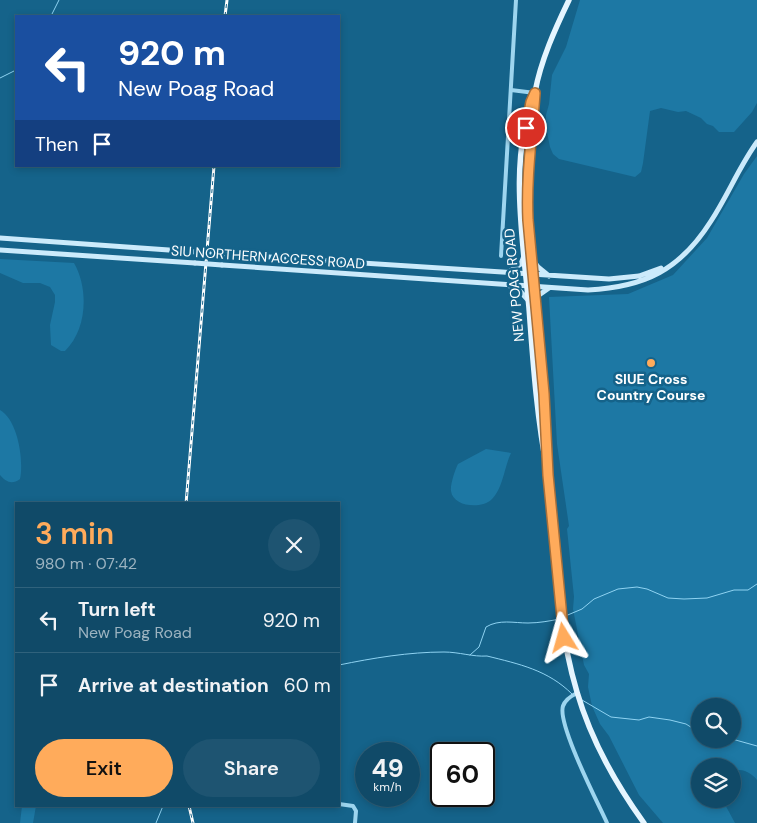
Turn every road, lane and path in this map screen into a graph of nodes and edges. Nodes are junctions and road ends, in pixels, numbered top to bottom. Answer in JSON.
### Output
{"nodes":[{"id":1,"x":516,"y":0,"type":"edge"},
{"id":2,"x":569,"y":0,"type":"edge"},
{"id":3,"x":511,"y":90,"type":"junction"},
{"id":4,"x":535,"y":93,"type":"junction"},
{"id":5,"x":757,"y":142,"type":"edge"},
{"id":6,"x":0,"y":238,"type":"edge"},
{"id":7,"x":0,"y":250,"type":"edge"},
{"id":8,"x":501,"y":256,"type":"dead end"},
{"id":9,"x":524,"y":256,"type":"junction"},
{"id":10,"x":532,"y":256,"type":"junction"},
{"id":11,"x":679,"y":258,"type":"junction"},
{"id":12,"x":509,"y":272,"type":"junction"},
{"id":13,"x":526,"y":274,"type":"junction"},
{"id":14,"x":533,"y":275,"type":"junction"},
{"id":15,"x":549,"y":276,"type":"junction"},
{"id":16,"x":504,"y":285,"type":"junction"},
{"id":17,"x":527,"y":286,"type":"junction"},
{"id":18,"x":534,"y":286,"type":"junction"},
{"id":19,"x":550,"y":288,"type":"junction"},
{"id":20,"x":528,"y":300,"type":"junction"},
{"id":21,"x":536,"y":302,"type":"junction"},
{"id":22,"x":548,"y":475,"type":"junction"},
{"id":23,"x":577,"y":693,"type":"junction"},
{"id":24,"x":340,"y":804,"type":"edge"},
{"id":25,"x":355,"y":823,"type":"edge"},
{"id":26,"x":607,"y":823,"type":"edge"},
{"id":27,"x":644,"y":823,"type":"edge"}],
"edges":[{"from":1,"to":3,"type":"street"},
{"from":2,"to":4,"type":"main road","name":"NEW POAG ROAD"},
{"from":3,"to":4,"type":"street"},
{"from":3,"to":8,"type":"street"},
{"from":4,"to":9,"type":"main road","name":"NEW POAG ROAD"},
{"from":4,"to":10,"type":"main road","name":"NEW POAG ROAD"},
{"from":5,"to":11,"type":"main road"},
{"from":6,"to":12,"type":"main road","name":"SIU NORTHERN ACCESS ROAD","bridge":true},
{"from":7,"to":16,"type":"main road","name":"SIU NORTHERN ACCESS ROAD","bridge":true},
{"from":9,"to":12,"type":"main road"},
{"from":9,"to":13,"type":"main road","name":"NEW POAG ROAD"},
{"from":10,"to":14,"type":"main road","name":"NEW POAG ROAD"},
{"from":10,"to":15,"type":"main road"},
{"from":11,"to":15,"type":"main road","name":"SIU NORTHERN ACCESS ROAD"},
{"from":11,"to":19,"type":"main road","name":"SIU NORTHERN ACCESS ROAD"},
{"from":12,"to":13,"type":"main road","name":"SIU NORTHERN ACCESS ROAD"},
{"from":13,"to":14,"type":"main road","name":"SIU NORTHERN ACCESS ROAD"},
{"from":13,"to":17,"type":"main road","name":"NEW POAG ROAD"},
{"from":14,"to":15,"type":"main road","name":"SIU NORTHERN ACCESS ROAD"},
{"from":14,"to":18,"type":"main road","name":"NEW POAG ROAD"},
{"from":16,"to":17,"type":"main road","name":"SIU NORTHERN ACCESS ROAD"},
{"from":16,"to":20,"type":"main road"},
{"from":17,"to":18,"type":"main road","name":"SIU NORTHERN ACCESS ROAD"},
{"from":17,"to":20,"type":"main road","name":"NEW POAG ROAD"},
{"from":18,"to":19,"type":"main road","name":"SIU NORTHERN ACCESS ROAD"},
{"from":18,"to":21,"type":"main road","name":"NEW POAG ROAD"},
{"from":19,"to":21,"type":"main road"},
{"from":20,"to":22,"type":"main road","name":"NEW POAG ROAD"},
{"from":21,"to":22,"type":"main road","name":"NEW POAG ROAD"},
{"from":22,"to":23,"type":"main road","name":"NEW POAG ROAD"},
{"from":23,"to":26,"type":"street"},
{"from":23,"to":27,"type":"main road","name":"NEW POAG ROAD"},
{"from":24,"to":25,"type":"street"}]}
